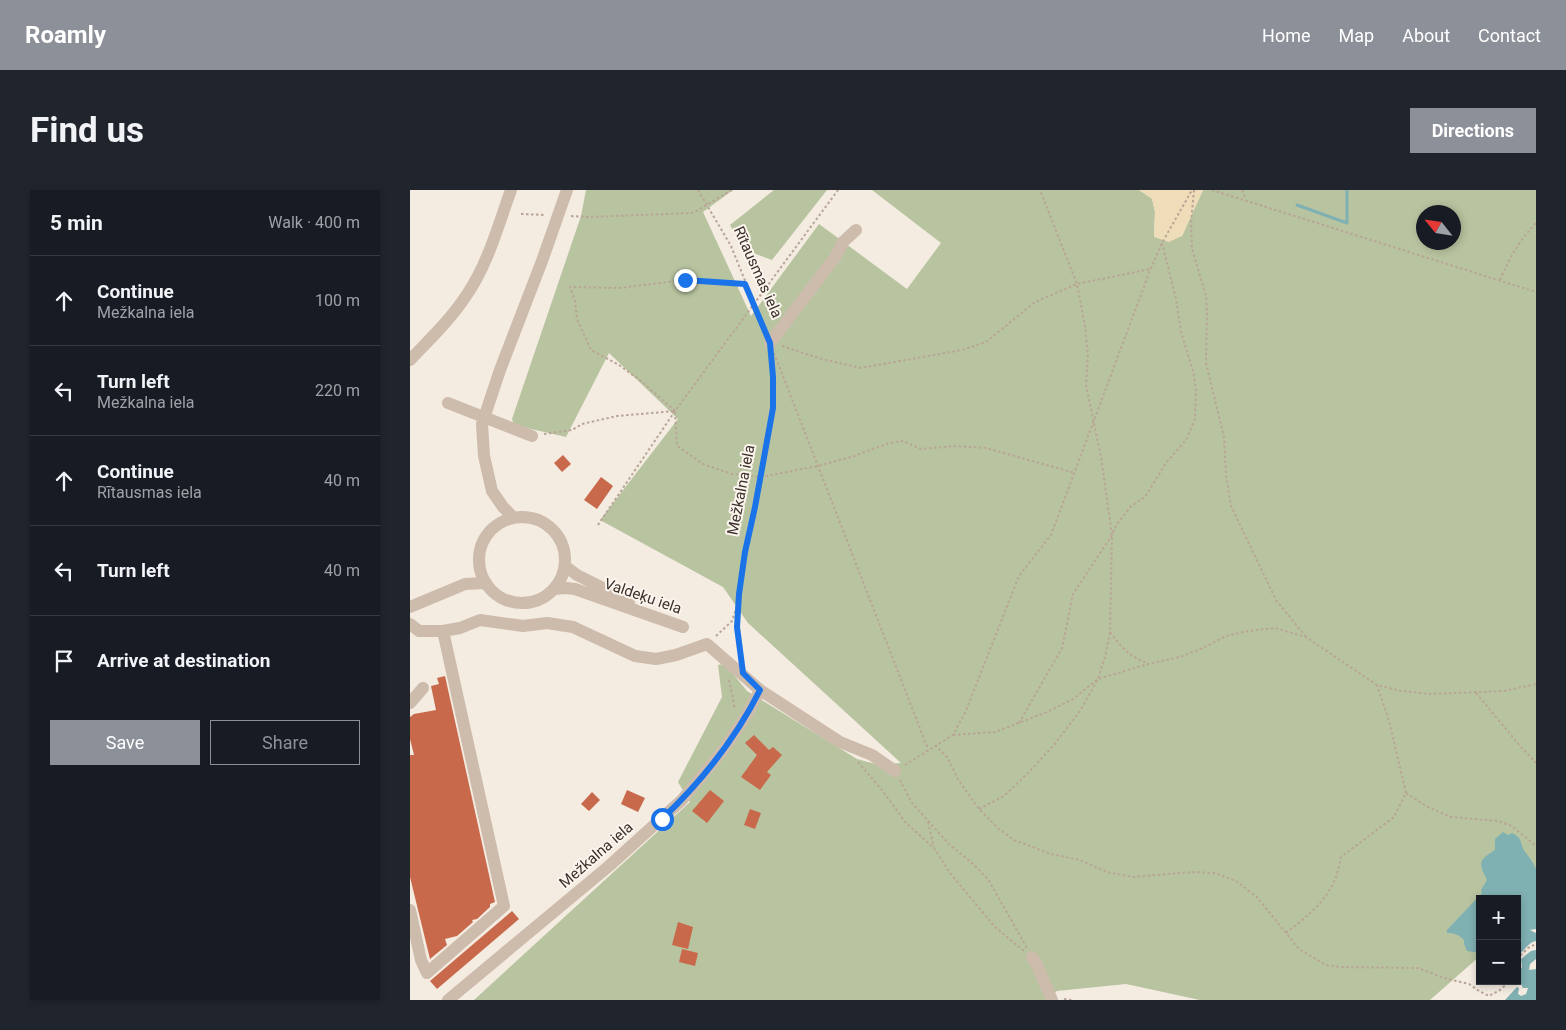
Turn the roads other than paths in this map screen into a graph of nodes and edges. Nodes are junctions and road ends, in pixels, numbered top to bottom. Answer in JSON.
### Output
{"nodes":[{"id":1,"x":511,"y":190,"type":"edge"},
{"id":2,"x":567,"y":190,"type":"edge"},
{"id":3,"x":856,"y":230,"type":"dead end"},
{"id":4,"x":770,"y":343,"type":"road end"},
{"id":5,"x":410,"y":360,"type":"edge"},
{"id":6,"x":448,"y":403,"type":"dead end"},
{"id":7,"x":532,"y":436,"type":"road end"},
{"id":8,"x":513,"y":518,"type":"junction"},
{"id":9,"x":565,"y":566,"type":"junction"},
{"id":10,"x":486,"y":583,"type":"junction"},
{"id":11,"x":554,"y":590,"type":"junction"},
{"id":12,"x":410,"y":607,"type":"edge"},
{"id":13,"x":410,"y":624,"type":"edge"},
{"id":14,"x":443,"y":631,"type":"junction"},
{"id":15,"x":423,"y":688,"type":"dead end"},
{"id":16,"x":760,"y":690,"type":"junction"},
{"id":17,"x":410,"y":703,"type":"edge"},
{"id":18,"x":895,"y":772,"type":"road end"},
{"id":19,"x":410,"y":910,"type":"edge"},
{"id":20,"x":1032,"y":957,"type":"road end"},
{"id":21,"x":448,"y":1000,"type":"edge"},
{"id":22,"x":1052,"y":1000,"type":"edge"}],
"edges":[{"from":1,"to":5,"type":"street"},
{"from":2,"to":8,"type":"street"},
{"from":3,"to":4,"type":"street"},
{"from":6,"to":7,"type":"street"},
{"from":8,"to":9,"type":"street"},
{"from":8,"to":10,"type":"street"},
{"from":9,"to":11,"type":"street"},
{"from":9,"to":11,"type":"street","name":"Valdeķu iela"},
{"from":10,"to":11,"type":"street","name":"Valdeķu iela"},
{"from":10,"to":12,"type":"street"},
{"from":13,"to":14,"type":"street"},
{"from":14,"to":16,"type":"street"},
{"from":14,"to":19,"type":"street"},
{"from":15,"to":17,"type":"street"},
{"from":16,"to":18,"type":"street"},
{"from":16,"to":21,"type":"street","name":"Mežkalna iela"},
{"from":20,"to":22,"type":"street"}]}
